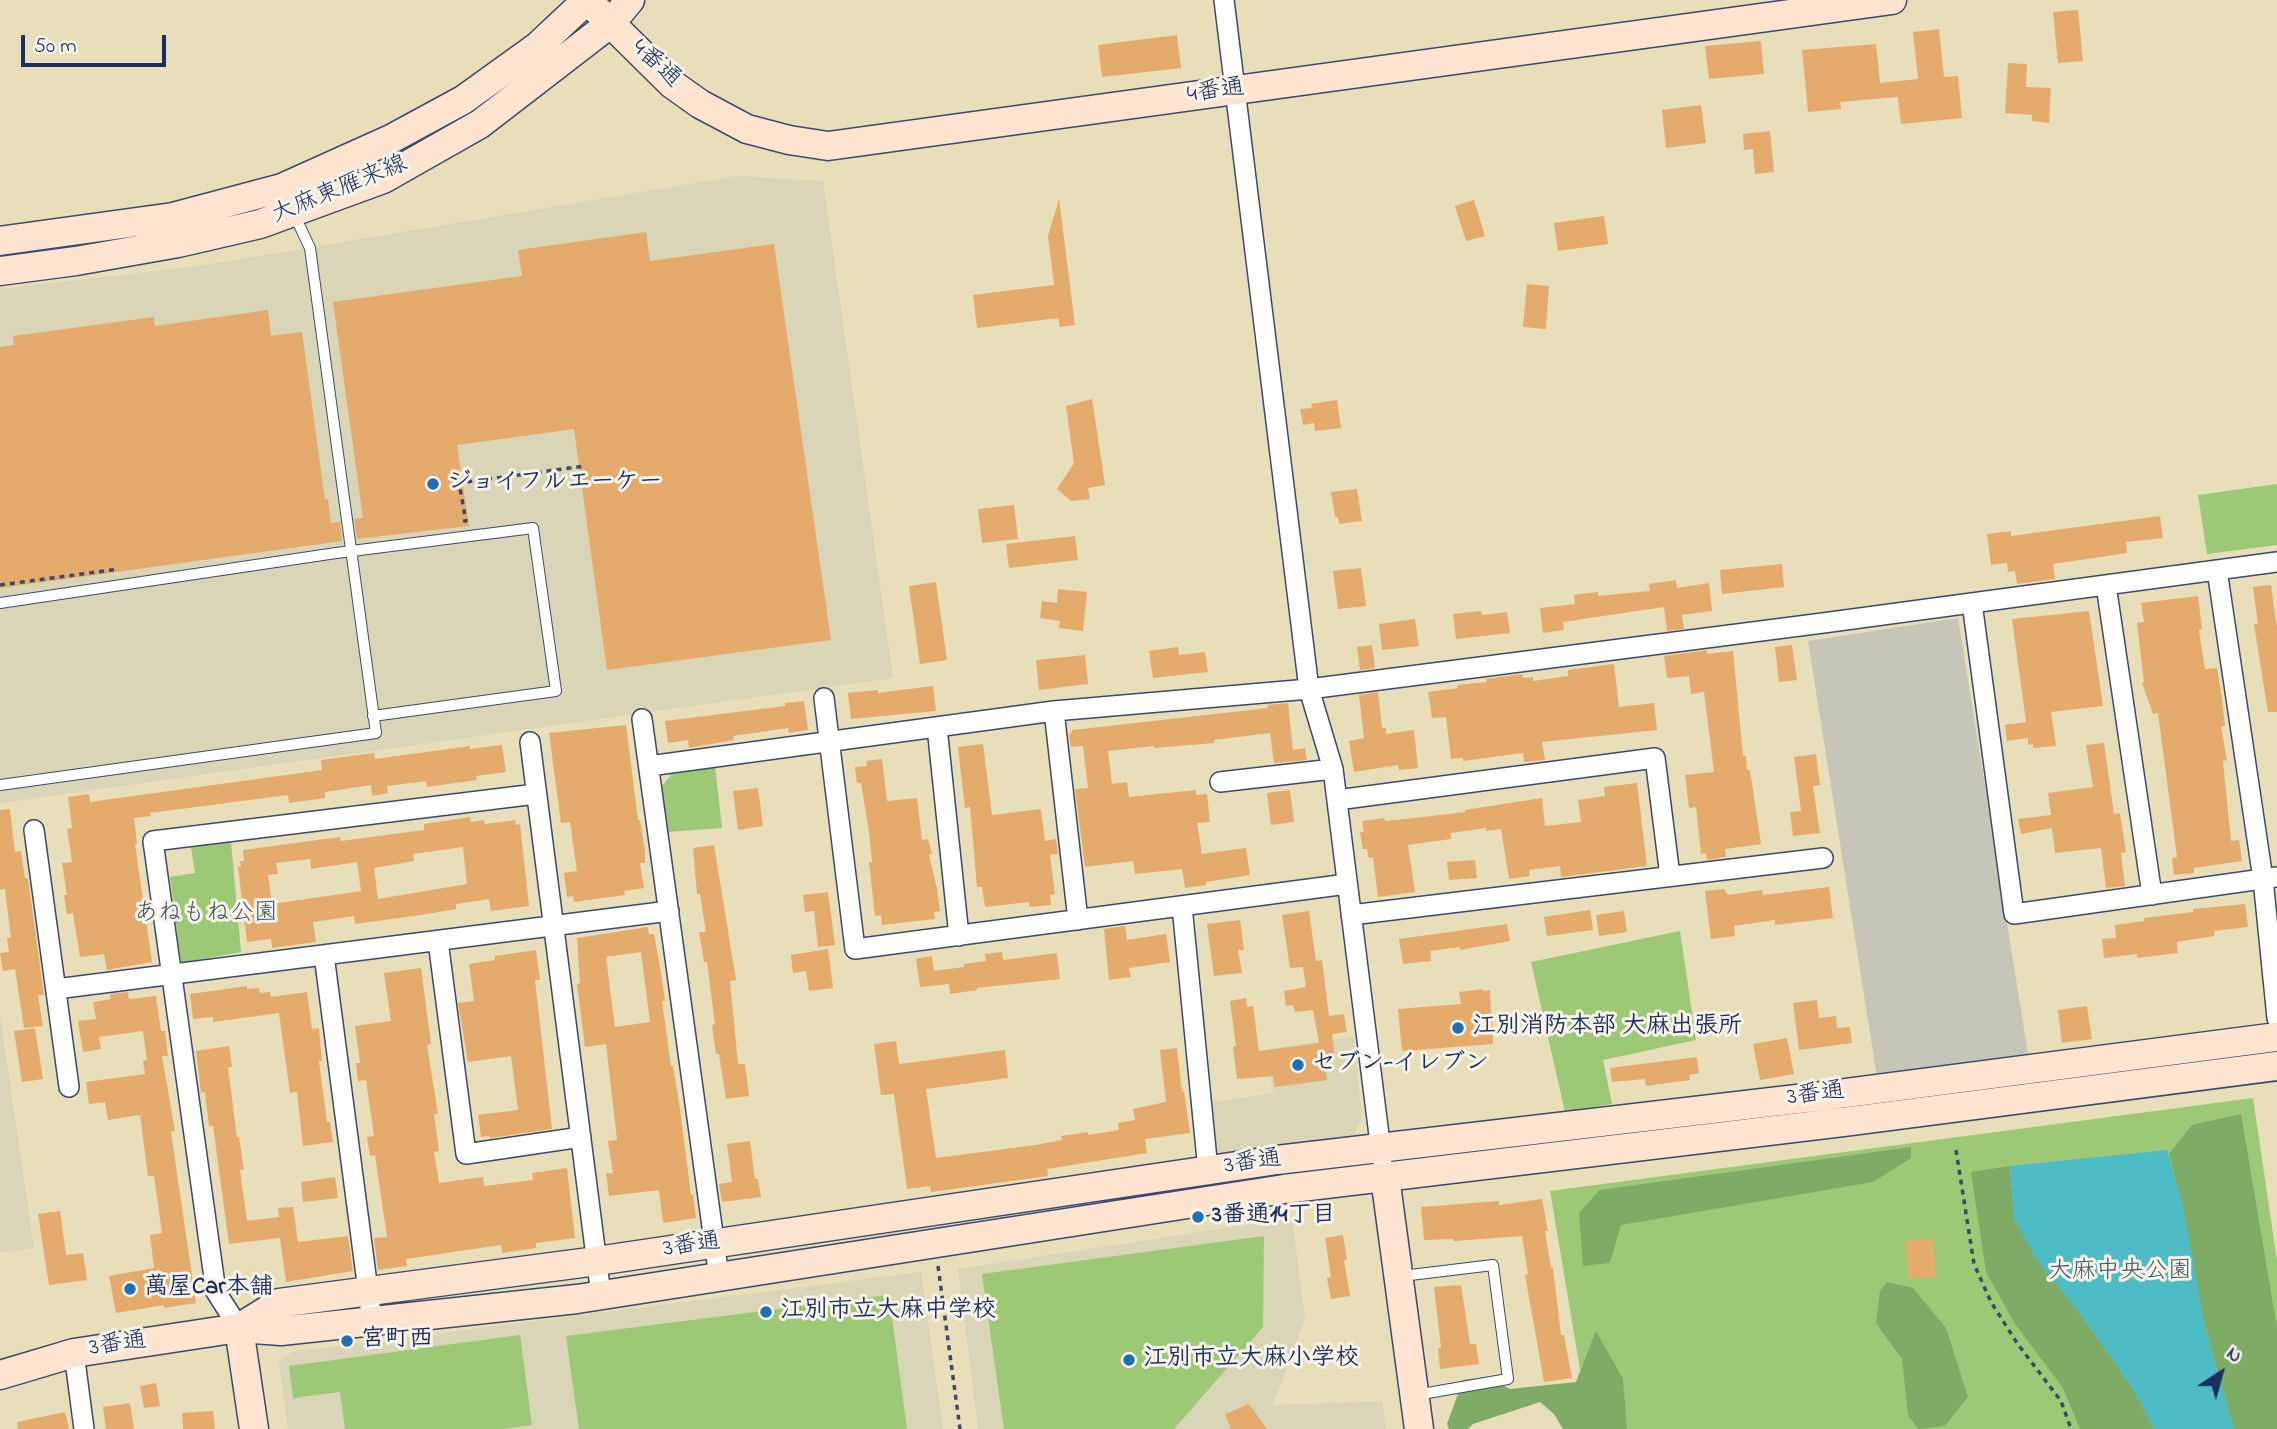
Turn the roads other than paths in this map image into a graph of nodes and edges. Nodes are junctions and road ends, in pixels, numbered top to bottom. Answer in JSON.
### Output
{"nodes":[{"id":1,"x":587,"y":0,"type":"edge"},
{"id":2,"x":630,"y":0,"type":"edge"},
{"id":3,"x":1224,"y":0,"type":"edge"},
{"id":4,"x":1892,"y":0,"type":"edge"},
{"id":5,"x":611,"y":23,"type":"junction"},
{"id":6,"x":1236,"y":90,"type":"junction"},
{"id":7,"x":288,"y":201,"type":"junction"},
{"id":8,"x":0,"y":241,"type":"edge"},
{"id":9,"x":0,"y":271,"type":"edge"},
{"id":10,"x":350,"y":552,"type":"junction"},
{"id":11,"x":2277,"y":562,"type":"edge"},
{"id":12,"x":2217,"y":570,"type":"junction"},
{"id":13,"x":2106,"y":585,"type":"junction"},
{"id":14,"x":0,"y":603,"type":"edge"},
{"id":15,"x":1972,"y":603,"type":"junction"},
{"id":16,"x":1309,"y":689,"type":"junction"},
{"id":17,"x":824,"y":698,"type":"dead end"},
{"id":18,"x":1054,"y":711,"type":"junction"},
{"id":19,"x":373,"y":716,"type":"junction"},
{"id":20,"x":642,"y":719,"type":"dead end"},
{"id":21,"x":937,"y":727,"type":"junction"},
{"id":22,"x":829,"y":741,"type":"junction"},
{"id":23,"x":530,"y":742,"type":"dead end"},
{"id":24,"x":649,"y":766,"type":"junction"},
{"id":25,"x":1333,"y":769,"type":"junction"},
{"id":26,"x":1220,"y":782,"type":"dead end"},
{"id":27,"x":0,"y":785,"type":"edge"},
{"id":28,"x":536,"y":794,"type":"junction"},
{"id":29,"x":1337,"y":800,"type":"junction"},
{"id":30,"x":34,"y":830,"type":"dead end"},
{"id":31,"x":1823,"y":858,"type":"dead end"},
{"id":32,"x":1671,"y":876,"type":"junction"},
{"id":33,"x":2270,"y":878,"type":"edge"},
{"id":34,"x":1347,"y":884,"type":"junction"},
{"id":35,"x":2151,"y":895,"type":"junction"},
{"id":36,"x":1181,"y":906,"type":"junction"},
{"id":37,"x":669,"y":911,"type":"junction"},
{"id":38,"x":1351,"y":915,"type":"junction"},
{"id":39,"x":1078,"y":920,"type":"junction"},
{"id":40,"x":553,"y":926,"type":"junction"},
{"id":41,"x":959,"y":936,"type":"junction"},
{"id":42,"x":438,"y":941,"type":"junction"},
{"id":43,"x":324,"y":955,"type":"junction"},
{"id":44,"x":171,"y":974,"type":"junction"},
{"id":45,"x":56,"y":989,"type":"junction"},
{"id":46,"x":2277,"y":1018,"type":"edge"},
{"id":47,"x":2277,"y":1037,"type":"edge"},
{"id":48,"x":2277,"y":1066,"type":"edge"},
{"id":49,"x":69,"y":1087,"type":"dead end"},
{"id":50,"x":581,"y":1137,"type":"junction"},
{"id":51,"x":1380,"y":1148,"type":"junction"},
{"id":52,"x":1208,"y":1170,"type":"junction"},
{"id":53,"x":1385,"y":1177,"type":"junction"},
{"id":54,"x":714,"y":1243,"type":"junction"},
{"id":55,"x":597,"y":1261,"type":"junction"},
{"id":56,"x":1398,"y":1276,"type":"junction"},
{"id":57,"x":719,"y":1277,"type":"junction"},
{"id":58,"x":369,"y":1291,"type":"junction"},
{"id":59,"x":601,"y":1295,"type":"junction"},
{"id":60,"x":372,"y":1321,"type":"junction"},
{"id":61,"x":239,"y":1328,"type":"junction"},
{"id":62,"x":74,"y":1353,"type":"junction"},
{"id":63,"x":0,"y":1375,"type":"edge"},
{"id":64,"x":1415,"y":1395,"type":"junction"},
{"id":65,"x":85,"y":1429,"type":"edge"},
{"id":66,"x":254,"y":1429,"type":"edge"},
{"id":67,"x":1419,"y":1429,"type":"edge"}],
"edges":[{"from":1,"to":5,"type":"street","name":"4番通"},
{"from":1,"to":7,"type":"street","name":"大麻東雁来線"},
{"from":2,"to":5,"type":"street","name":"大麻東雁来線"},
{"from":3,"to":6,"type":"street"},
{"from":4,"to":6,"type":"street","name":"4番通"},
{"from":5,"to":6,"type":"street","name":"4番通"},
{"from":5,"to":7,"type":"street","name":"大麻東雁来線"},
{"from":6,"to":16,"type":"street"},
{"from":7,"to":8,"type":"street","name":"大麻東雁来線"},
{"from":7,"to":9,"type":"street","name":"大麻東雁来線"},
{"from":7,"to":10,"type":"lane"},
{"from":10,"to":14,"type":"lane"},
{"from":10,"to":19,"type":"lane"},
{"from":10,"to":19,"type":"lane"},
{"from":11,"to":12,"type":"street"},
{"from":12,"to":13,"type":"street"},
{"from":12,"to":33,"type":"street"},
{"from":13,"to":15,"type":"street"},
{"from":13,"to":35,"type":"street"},
{"from":15,"to":16,"type":"street"},
{"from":15,"to":35,"type":"street"},
{"from":16,"to":18,"type":"street"},
{"from":16,"to":25,"type":"street"},
{"from":17,"to":22,"type":"street"},
{"from":18,"to":21,"type":"street"},
{"from":18,"to":39,"type":"street"},
{"from":19,"to":27,"type":"lane"},
{"from":20,"to":24,"type":"street"},
{"from":21,"to":22,"type":"street"},
{"from":21,"to":41,"type":"street"},
{"from":22,"to":24,"type":"street"},
{"from":22,"to":41,"type":"street"},
{"from":23,"to":28,"type":"street"},
{"from":24,"to":37,"type":"street"},
{"from":25,"to":26,"type":"street"},
{"from":25,"to":29,"type":"street"},
{"from":28,"to":40,"type":"street"},
{"from":28,"to":44,"type":"street"},
{"from":29,"to":32,"type":"street"},
{"from":29,"to":34,"type":"street"},
{"from":30,"to":45,"type":"street"},
{"from":31,"to":32,"type":"street"},
{"from":32,"to":38,"type":"street"},
{"from":33,"to":35,"type":"street"},
{"from":33,"to":46,"type":"street"},
{"from":34,"to":36,"type":"street"},
{"from":34,"to":38,"type":"street"},
{"from":36,"to":39,"type":"street"},
{"from":36,"to":52,"type":"street"},
{"from":37,"to":40,"type":"street"},
{"from":37,"to":54,"type":"street"},
{"from":38,"to":51,"type":"street"},
{"from":39,"to":41,"type":"street"},
{"from":40,"to":42,"type":"street"},
{"from":40,"to":50,"type":"street"},
{"from":42,"to":43,"type":"street"},
{"from":42,"to":50,"type":"street"},
{"from":43,"to":44,"type":"street"},
{"from":43,"to":58,"type":"street"},
{"from":44,"to":45,"type":"street"},
{"from":44,"to":61,"type":"street"},
{"from":45,"to":49,"type":"street"},
{"from":47,"to":51,"type":"street","name":"3番通"},
{"from":48,"to":53,"type":"street","name":"3番通"},
{"from":50,"to":55,"type":"street"},
{"from":51,"to":52,"type":"street","name":"3番通"},
{"from":51,"to":53,"type":"street"},
{"from":52,"to":54,"type":"street","name":"3番通"},
{"from":53,"to":56,"type":"street"},
{"from":53,"to":57,"type":"street","name":"3番通"},
{"from":54,"to":55,"type":"street","name":"3番通"},
{"from":54,"to":57,"type":"street"},
{"from":55,"to":58,"type":"street","name":"3番通"},
{"from":55,"to":59,"type":"street"},
{"from":56,"to":64,"type":"street"},
{"from":56,"to":64,"type":"lane"},
{"from":57,"to":59,"type":"street","name":"3番通"},
{"from":58,"to":60,"type":"street"},
{"from":58,"to":61,"type":"street","name":"3番通"},
{"from":59,"to":60,"type":"street","name":"3番通"},
{"from":60,"to":61,"type":"street","name":"3番通"},
{"from":61,"to":62,"type":"street","name":"3番通"},
{"from":61,"to":66,"type":"street"},
{"from":62,"to":63,"type":"street","name":"3番通"},
{"from":62,"to":65,"type":"street"},
{"from":64,"to":67,"type":"street"}]}
